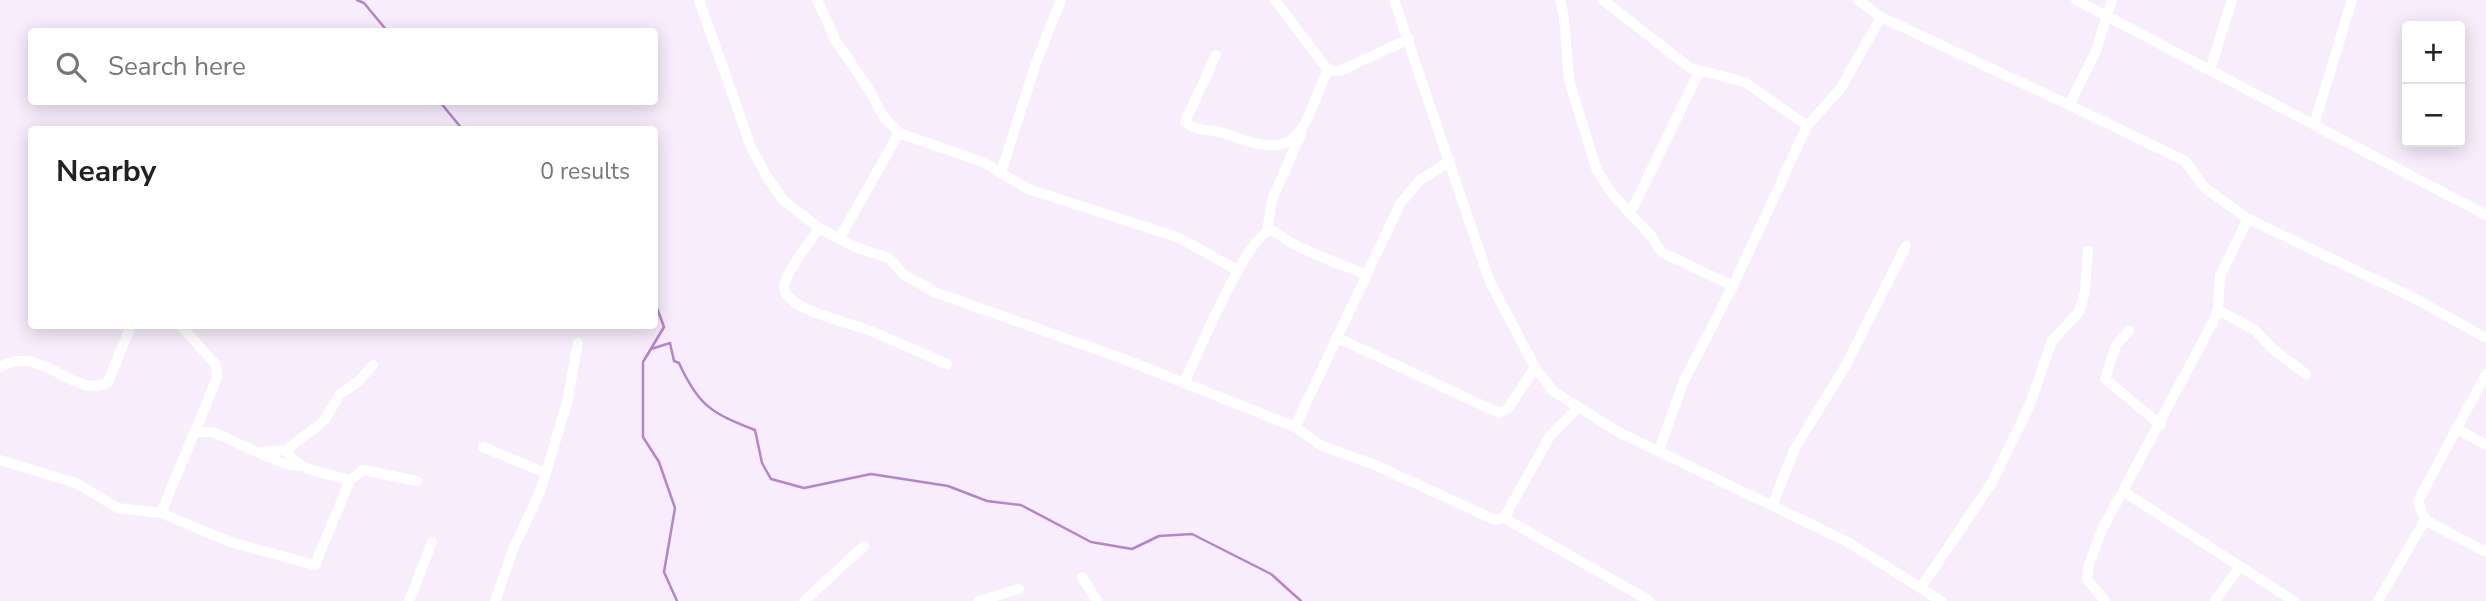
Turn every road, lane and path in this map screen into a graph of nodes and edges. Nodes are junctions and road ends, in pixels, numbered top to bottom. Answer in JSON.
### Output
{"nodes":[{"id":1,"x":699,"y":0,"type":"edge"},
{"id":2,"x":817,"y":0,"type":"edge"},
{"id":3,"x":1062,"y":0,"type":"edge"},
{"id":4,"x":1275,"y":0,"type":"edge"},
{"id":5,"x":1394,"y":0,"type":"edge"},
{"id":6,"x":1560,"y":0,"type":"edge"},
{"id":7,"x":1603,"y":0,"type":"edge"},
{"id":8,"x":1858,"y":0,"type":"edge"},
{"id":9,"x":2076,"y":0,"type":"edge"},
{"id":10,"x":2112,"y":0,"type":"edge"},
{"id":11,"x":2232,"y":0,"type":"edge"},
{"id":12,"x":2352,"y":0,"type":"edge"},
{"id":13,"x":2107,"y":15,"type":"junction"},
{"id":14,"x":1881,"y":17,"type":"junction"},
{"id":15,"x":1409,"y":39,"type":"junction"},
{"id":16,"x":1216,"y":55,"type":"dead end"},
{"id":17,"x":1328,"y":70,"type":"junction"},
{"id":18,"x":2210,"y":70,"type":"junction"},
{"id":19,"x":1699,"y":73,"type":"junction"},
{"id":20,"x":2069,"y":105,"type":"junction"},
{"id":21,"x":2314,"y":125,"type":"junction"},
{"id":22,"x":1807,"y":126,"type":"junction"},
{"id":23,"x":1302,"y":132,"type":"junction"},
{"id":24,"x":899,"y":133,"type":"junction"},
{"id":25,"x":1450,"y":162,"type":"junction"},
{"id":26,"x":1001,"y":172,"type":"junction"},
{"id":27,"x":1630,"y":213,"type":"junction"},
{"id":28,"x":2486,"y":215,"type":"edge"},
{"id":29,"x":2248,"y":219,"type":"junction"},
{"id":30,"x":819,"y":228,"type":"junction"},
{"id":31,"x":1267,"y":231,"type":"junction"},
{"id":32,"x":839,"y":239,"type":"junction"},
{"id":33,"x":1906,"y":246,"type":"dead end"},
{"id":34,"x":2088,"y":251,"type":"dead end"},
{"id":35,"x":1237,"y":270,"type":"junction"},
{"id":36,"x":1365,"y":274,"type":"junction"},
{"id":37,"x":1733,"y":286,"type":"junction"},
{"id":38,"x":2218,"y":310,"type":"junction"},
{"id":39,"x":130,"y":329,"type":"edge"},
{"id":40,"x":184,"y":329,"type":"edge"},
{"id":41,"x":2129,"y":331,"type":"dead end"},
{"id":42,"x":1336,"y":337,"type":"junction"},
{"id":43,"x":2486,"y":338,"type":"edge"},
{"id":44,"x":578,"y":343,"type":"dead end"},
{"id":45,"x":947,"y":364,"type":"dead end"},
{"id":46,"x":373,"y":365,"type":"dead end"},
{"id":47,"x":0,"y":367,"type":"edge"},
{"id":48,"x":1535,"y":367,"type":"junction"},
{"id":49,"x":2306,"y":374,"type":"dead end"},
{"id":50,"x":2486,"y":374,"type":"edge"},
{"id":51,"x":1184,"y":383,"type":"junction"},
{"id":52,"x":1577,"y":409,"type":"junction"},
{"id":53,"x":2161,"y":425,"type":"junction"},
{"id":54,"x":1295,"y":427,"type":"junction"},
{"id":55,"x":2459,"y":430,"type":"junction"},
{"id":56,"x":194,"y":432,"type":"junction"},
{"id":57,"x":2486,"y":445,"type":"edge"},
{"id":58,"x":483,"y":447,"type":"dead end"},
{"id":59,"x":286,"y":450,"type":"junction"},
{"id":60,"x":1659,"y":450,"type":"junction"},
{"id":61,"x":257,"y":452,"type":"junction"},
{"id":62,"x":0,"y":460,"type":"edge"},
{"id":63,"x":303,"y":466,"type":"junction"},
{"id":64,"x":546,"y":472,"type":"junction"},
{"id":65,"x":350,"y":480,"type":"junction"},
{"id":66,"x":417,"y":481,"type":"dead end"},
{"id":67,"x":2124,"y":492,"type":"junction"},
{"id":68,"x":1773,"y":504,"type":"junction"},
{"id":69,"x":161,"y":513,"type":"junction"},
{"id":70,"x":1504,"y":517,"type":"junction"},
{"id":71,"x":2424,"y":520,"type":"junction"},
{"id":72,"x":432,"y":542,"type":"dead end"},
{"id":73,"x":864,"y":546,"type":"dead end"},
{"id":74,"x":2486,"y":552,"type":"edge"},
{"id":75,"x":2239,"y":568,"type":"junction"},
{"id":76,"x":1082,"y":577,"type":"dead end"},
{"id":77,"x":1922,"y":586,"type":"junction"},
{"id":78,"x":1019,"y":589,"type":"dead end"},
{"id":79,"x":409,"y":601,"type":"edge"},
{"id":80,"x":495,"y":601,"type":"edge"},
{"id":81,"x":804,"y":601,"type":"edge"},
{"id":82,"x":979,"y":601,"type":"edge"},
{"id":83,"x":1097,"y":601,"type":"edge"},
{"id":84,"x":1650,"y":601,"type":"edge"},
{"id":85,"x":1941,"y":601,"type":"edge"},
{"id":86,"x":2105,"y":601,"type":"edge"},
{"id":87,"x":2215,"y":601,"type":"edge"},
{"id":88,"x":2294,"y":601,"type":"edge"},
{"id":89,"x":2378,"y":601,"type":"edge"}],
"edges":[{"from":1,"to":30,"type":"street"},
{"from":2,"to":24,"type":"street"},
{"from":3,"to":26,"type":"street"},
{"from":4,"to":17,"type":"street"},
{"from":5,"to":15,"type":"street"},
{"from":6,"to":27,"type":"street"},
{"from":7,"to":19,"type":"street"},
{"from":8,"to":14,"type":"street"},
{"from":9,"to":13,"type":"street"},
{"from":10,"to":13,"type":"street"},
{"from":11,"to":18,"type":"street"},
{"from":12,"to":21,"type":"street"},
{"from":13,"to":18,"type":"street"},
{"from":13,"to":20,"type":"street"},
{"from":14,"to":20,"type":"street"},
{"from":14,"to":22,"type":"street"},
{"from":15,"to":17,"type":"street"},
{"from":15,"to":25,"type":"street"},
{"from":16,"to":23,"type":"street"},
{"from":17,"to":23,"type":"street"},
{"from":18,"to":21,"type":"street"},
{"from":19,"to":22,"type":"street"},
{"from":19,"to":27,"type":"street"},
{"from":20,"to":29,"type":"street"},
{"from":21,"to":28,"type":"street"},
{"from":22,"to":37,"type":"street"},
{"from":23,"to":31,"type":"street"},
{"from":24,"to":26,"type":"street"},
{"from":24,"to":32,"type":"street"},
{"from":25,"to":36,"type":"street"},
{"from":25,"to":48,"type":"street"},
{"from":26,"to":35,"type":"street"},
{"from":27,"to":37,"type":"street"},
{"from":29,"to":38,"type":"street"},
{"from":29,"to":43,"type":"street"},
{"from":30,"to":32,"type":"street"},
{"from":30,"to":45,"type":"street"},
{"from":31,"to":35,"type":"street"},
{"from":31,"to":36,"type":"street"},
{"from":32,"to":51,"type":"street"},
{"from":33,"to":68,"type":"street"},
{"from":34,"to":77,"type":"street"},
{"from":35,"to":51,"type":"street"},
{"from":36,"to":42,"type":"street"},
{"from":37,"to":60,"type":"street"},
{"from":38,"to":49,"type":"street"},
{"from":38,"to":53,"type":"street"},
{"from":39,"to":47,"type":"street"},
{"from":40,"to":56,"type":"street"},
{"from":41,"to":53,"type":"street"},
{"from":42,"to":48,"type":"street"},
{"from":42,"to":54,"type":"street"},
{"from":44,"to":64,"type":"street"},
{"from":46,"to":59,"type":"street"},
{"from":48,"to":52,"type":"street"},
{"from":50,"to":55,"type":"street"},
{"from":51,"to":54,"type":"street"},
{"from":52,"to":60,"type":"street"},
{"from":52,"to":70,"type":"street"},
{"from":53,"to":67,"type":"street"},
{"from":54,"to":70,"type":"street"},
{"from":55,"to":57,"type":"street"},
{"from":55,"to":71,"type":"street"},
{"from":56,"to":61,"type":"street"},
{"from":56,"to":69,"type":"street"},
{"from":58,"to":64,"type":"street"},
{"from":59,"to":61,"type":"street"},
{"from":59,"to":63,"type":"street"},
{"from":60,"to":68,"type":"street"},
{"from":61,"to":63,"type":"street"},
{"from":62,"to":69,"type":"street"},
{"from":63,"to":65,"type":"street"},
{"from":64,"to":80,"type":"street"},
{"from":65,"to":66,"type":"street"},
{"from":65,"to":69,"type":"street"},
{"from":67,"to":75,"type":"street"},
{"from":67,"to":86,"type":"street"},
{"from":68,"to":77,"type":"street"},
{"from":70,"to":84,"type":"street"},
{"from":71,"to":74,"type":"street"},
{"from":71,"to":89,"type":"street"},
{"from":72,"to":79,"type":"street"},
{"from":73,"to":81,"type":"street"},
{"from":75,"to":87,"type":"street"},
{"from":75,"to":88,"type":"street"},
{"from":76,"to":83,"type":"street"},
{"from":77,"to":85,"type":"street"},
{"from":78,"to":82,"type":"street"}]}
